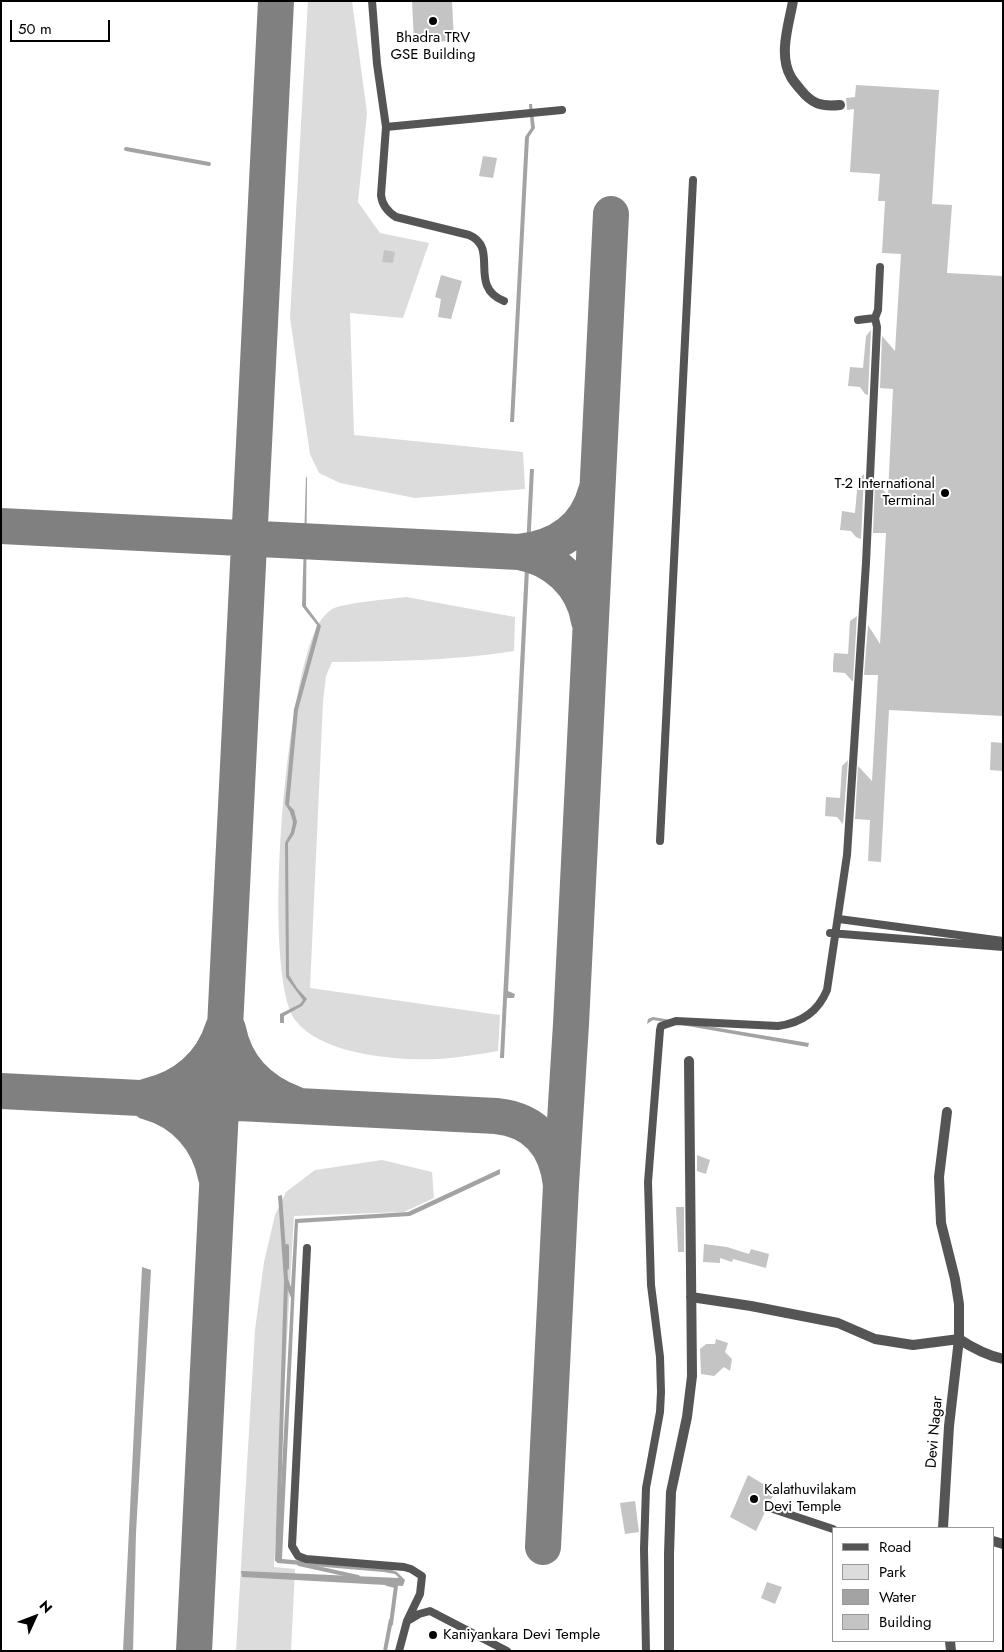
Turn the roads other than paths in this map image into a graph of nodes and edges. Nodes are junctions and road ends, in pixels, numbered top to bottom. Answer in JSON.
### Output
{"nodes":[{"id":1,"x":372,"y":1,"type":"edge"},
{"id":2,"x":793,"y":3,"type":"edge"},
{"id":3,"x":840,"y":105,"type":"dead end"},
{"id":4,"x":562,"y":110,"type":"dead end"},
{"id":5,"x":386,"y":127,"type":"junction"},
{"id":6,"x":692,"y":180,"type":"dead end"},
{"id":7,"x":880,"y":267,"type":"dead end"},
{"id":8,"x":504,"y":301,"type":"dead end"},
{"id":9,"x":875,"y":318,"type":"junction"},
{"id":10,"x":858,"y":320,"type":"dead end"},
{"id":11,"x":660,"y":841,"type":"dead end"},
{"id":12,"x":839,"y":919,"type":"dead end"},
{"id":13,"x":833,"y":934,"type":"junction"},
{"id":14,"x":1003,"y":941,"type":"edge"},
{"id":15,"x":1003,"y":947,"type":"edge"},
{"id":16,"x":689,"y":1061,"type":"dead end"},
{"id":17,"x":947,"y":1112,"type":"dead end"},
{"id":18,"x":308,"y":1248,"type":"dead end"},
{"id":19,"x":691,"y":1297,"type":"junction"},
{"id":20,"x":959,"y":1339,"type":"junction"},
{"id":21,"x":1003,"y":1359,"type":"edge"},
{"id":22,"x":773,"y":1509,"type":"dead end"},
{"id":23,"x":943,"y":1527,"type":"edge"},
{"id":24,"x":832,"y":1529,"type":"edge"},
{"id":25,"x":407,"y":1621,"type":"junction"},
{"id":26,"x":399,"y":1651,"type":"edge"},
{"id":27,"x":507,"y":1651,"type":"edge"},
{"id":28,"x":646,"y":1651,"type":"edge"},
{"id":29,"x":670,"y":1651,"type":"edge"}],
"edges":[{"from":1,"to":5,"type":"lane"},
{"from":2,"to":3,"type":"street"},
{"from":4,"to":5,"type":"lane"},
{"from":5,"to":8,"type":"lane"},
{"from":6,"to":11,"type":"lane"},
{"from":7,"to":9,"type":"lane"},
{"from":9,"to":10,"type":"lane"},
{"from":9,"to":13,"type":"lane"},
{"from":12,"to":14,"type":"lane"},
{"from":13,"to":15,"type":"lane"},
{"from":13,"to":28,"type":"lane"},
{"from":16,"to":19,"type":"street"},
{"from":17,"to":20,"type":"street","name":"Devi Nagar"},
{"from":18,"to":25,"type":"lane"},
{"from":19,"to":20,"type":"street"},
{"from":19,"to":29,"type":"street"},
{"from":20,"to":21,"type":"street"},
{"from":20,"to":23,"type":"street","name":"Devi Nagar"},
{"from":22,"to":24,"type":"lane"},
{"from":25,"to":26,"type":"lane"},
{"from":25,"to":27,"type":"lane"}]}
